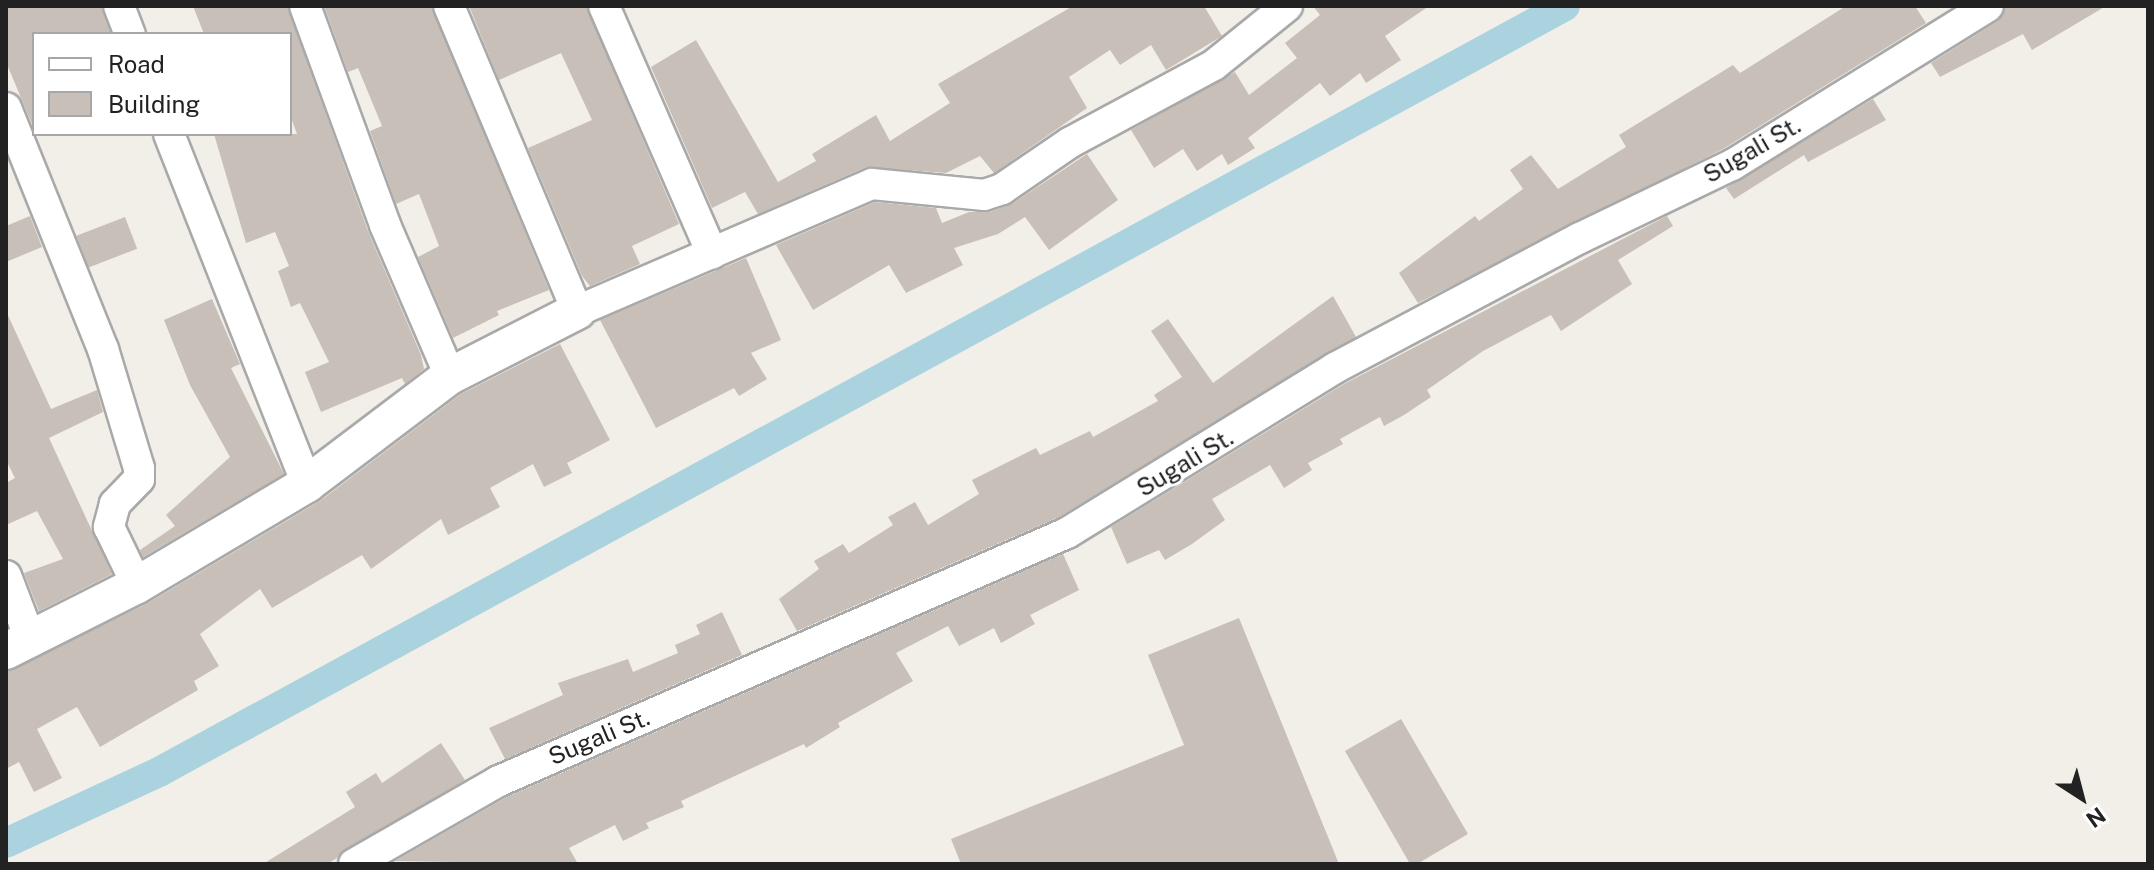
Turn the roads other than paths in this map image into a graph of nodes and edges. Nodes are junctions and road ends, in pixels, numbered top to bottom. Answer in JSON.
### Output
{"nodes":[{"id":1,"x":119,"y":6,"type":"edge"},
{"id":2,"x":305,"y":6,"type":"edge"},
{"id":3,"x":449,"y":6,"type":"edge"},
{"id":4,"x":604,"y":6,"type":"edge"},
{"id":5,"x":1287,"y":6,"type":"edge"},
{"id":6,"x":1988,"y":6,"type":"edge"},
{"id":7,"x":129,"y":32,"type":"edge"},
{"id":8,"x":6,"y":108,"type":"edge"},
{"id":9,"x":170,"y":136,"type":"edge"},
{"id":10,"x":712,"y":253,"type":"junction"},
{"id":11,"x":577,"y":311,"type":"junction"},
{"id":12,"x":450,"y":376,"type":"junction"},
{"id":13,"x":307,"y":484,"type":"junction"},
{"id":14,"x":6,"y":576,"type":"edge"},
{"id":15,"x":137,"y":585,"type":"junction"},
{"id":16,"x":19,"y":646,"type":"edge"},
{"id":17,"x":354,"y":864,"type":"edge"}],
"edges":[{"from":1,"to":7,"type":"street"},
{"from":2,"to":12,"type":"street"},
{"from":3,"to":11,"type":"street"},
{"from":4,"to":10,"type":"street"},
{"from":5,"to":10,"type":"street"},
{"from":6,"to":17,"type":"street","name":"Sugali St."},
{"from":8,"to":15,"type":"street"},
{"from":9,"to":13,"type":"street"},
{"from":10,"to":11,"type":"street"},
{"from":11,"to":12,"type":"street"},
{"from":12,"to":13,"type":"street"},
{"from":13,"to":15,"type":"street"},
{"from":14,"to":16,"type":"street"},
{"from":15,"to":16,"type":"street"}]}
